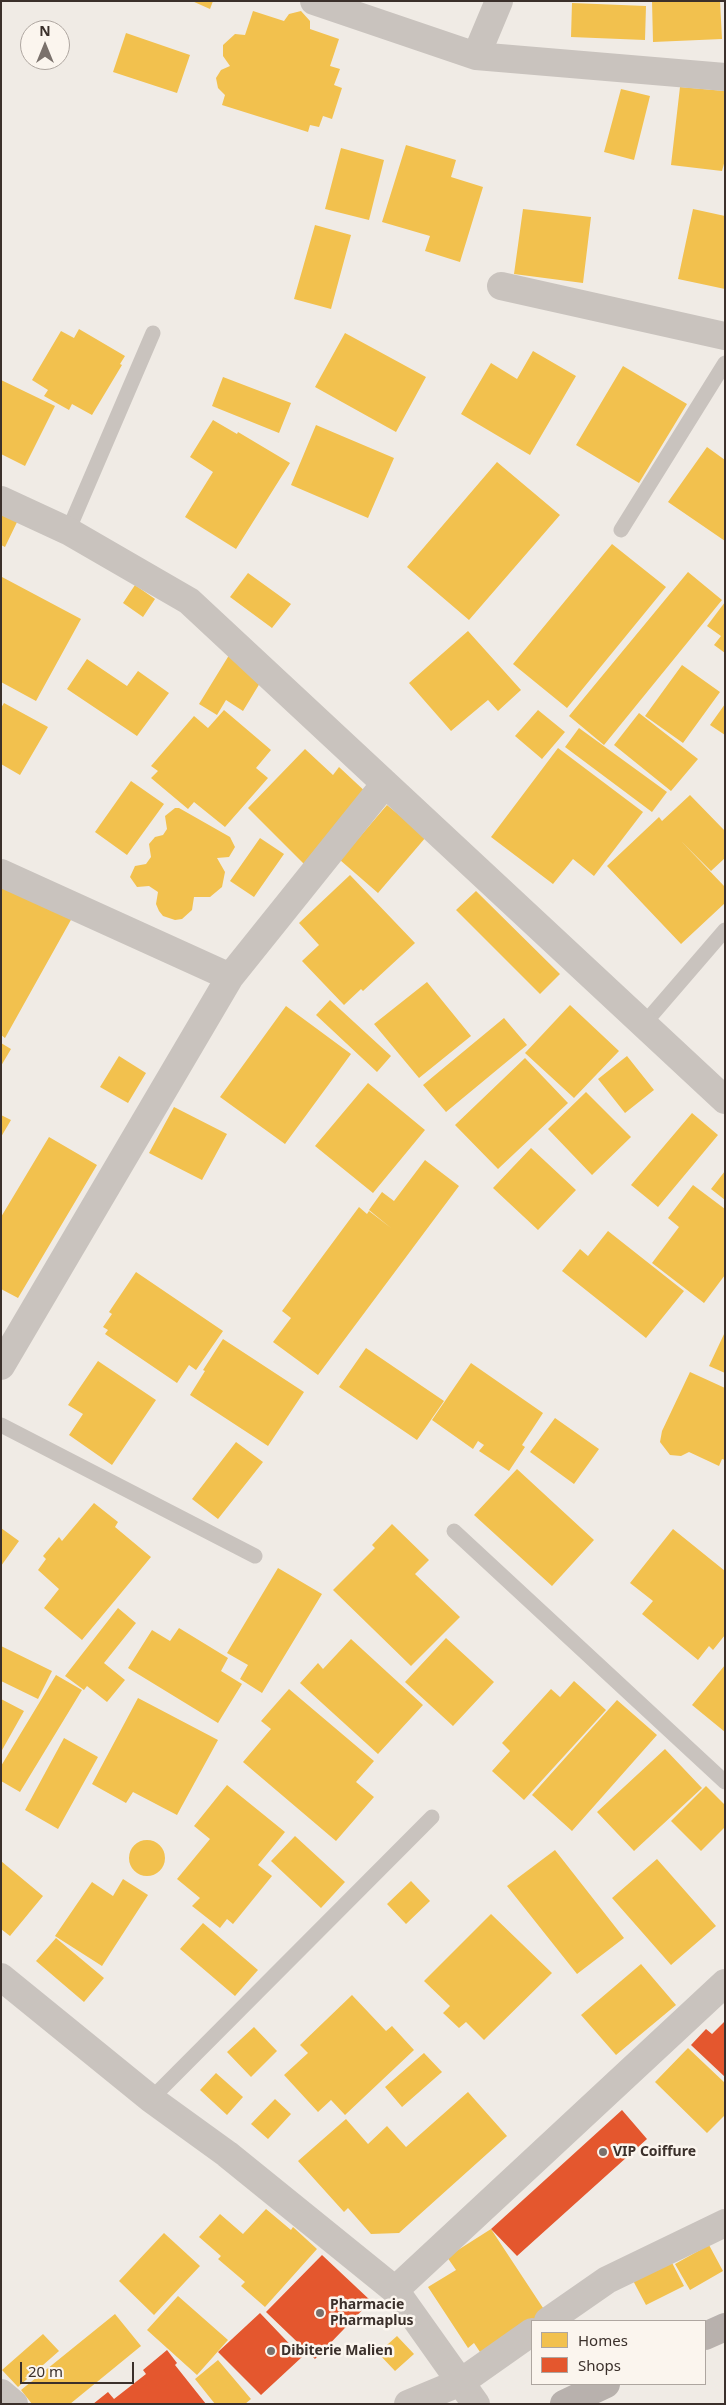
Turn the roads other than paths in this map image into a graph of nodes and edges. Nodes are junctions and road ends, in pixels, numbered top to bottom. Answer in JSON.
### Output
{"nodes":[{"id":1,"x":314,"y":1,"type":"edge"},
{"id":2,"x":499,"y":1,"type":"edge"},
{"id":3,"x":476,"y":56,"type":"junction"},
{"id":4,"x":725,"y":77,"type":"edge"},
{"id":5,"x":501,"y":286,"type":"dead end"},
{"id":6,"x":152,"y":332,"type":"dead end"},
{"id":7,"x":725,"y":336,"type":"edge"},
{"id":8,"x":725,"y":363,"type":"edge"},
{"id":9,"x":1,"y":500,"type":"edge"},
{"id":10,"x":621,"y":530,"type":"dead end"},
{"id":11,"x":68,"y":531,"type":"junction"},
{"id":12,"x":384,"y":785,"type":"junction"},
{"id":13,"x":1,"y":873,"type":"edge"},
{"id":14,"x":725,"y":930,"type":"edge"},
{"id":15,"x":230,"y":977,"type":"junction"},
{"id":16,"x":644,"y":1024,"type":"junction"},
{"id":17,"x":725,"y":1100,"type":"edge"},
{"id":18,"x":1,"y":1366,"type":"edge"},
{"id":19,"x":1,"y":1425,"type":"edge"},
{"id":20,"x":454,"y":1530,"type":"dead end"},
{"id":21,"x":255,"y":1556,"type":"dead end"},
{"id":22,"x":725,"y":1782,"type":"edge"},
{"id":23,"x":432,"y":1817,"type":"dead end"},
{"id":24,"x":1,"y":1977,"type":"edge"},
{"id":25,"x":725,"y":1983,"type":"edge"},
{"id":26,"x":151,"y":2099,"type":"junction"},
{"id":27,"x":725,"y":2223,"type":"edge"},
{"id":28,"x":395,"y":2290,"type":"junction"},
{"id":29,"x":549,"y":2320,"type":"edge"},
{"id":30,"x":725,"y":2327,"type":"edge"},
{"id":31,"x":531,"y":2333,"type":"edge"},
{"id":32,"x":706,"y":2336,"type":"edge"},
{"id":33,"x":604,"y":2385,"type":"edge"},
{"id":34,"x":1,"y":2393,"type":"edge"},
{"id":35,"x":468,"y":2393,"type":"edge"},
{"id":36,"x":14,"y":2404,"type":"edge"},
{"id":37,"x":408,"y":2404,"type":"edge"},
{"id":38,"x":564,"y":2404,"type":"edge"}],
"edges":[{"from":1,"to":3,"type":"street"},
{"from":2,"to":3,"type":"street"},
{"from":3,"to":4,"type":"street"},
{"from":5,"to":7,"type":"street"},
{"from":6,"to":11,"type":"lane"},
{"from":8,"to":10,"type":"lane"},
{"from":9,"to":11,"type":"street"},
{"from":11,"to":12,"type":"street"},
{"from":12,"to":15,"type":"street"},
{"from":12,"to":16,"type":"street"},
{"from":13,"to":15,"type":"street"},
{"from":14,"to":16,"type":"lane"},
{"from":15,"to":18,"type":"street"},
{"from":16,"to":17,"type":"street"},
{"from":19,"to":21,"type":"lane"},
{"from":20,"to":22,"type":"lane"},
{"from":23,"to":26,"type":"lane"},
{"from":24,"to":26,"type":"street"},
{"from":25,"to":28,"type":"street"},
{"from":26,"to":28,"type":"street"},
{"from":27,"to":29,"type":"street"},
{"from":28,"to":35,"type":"street"},
{"from":30,"to":32,"type":"main road"},
{"from":31,"to":35,"type":"street"},
{"from":33,"to":38,"type":"main road"},
{"from":34,"to":36,"type":"street"},
{"from":35,"to":37,"type":"street"}]}
